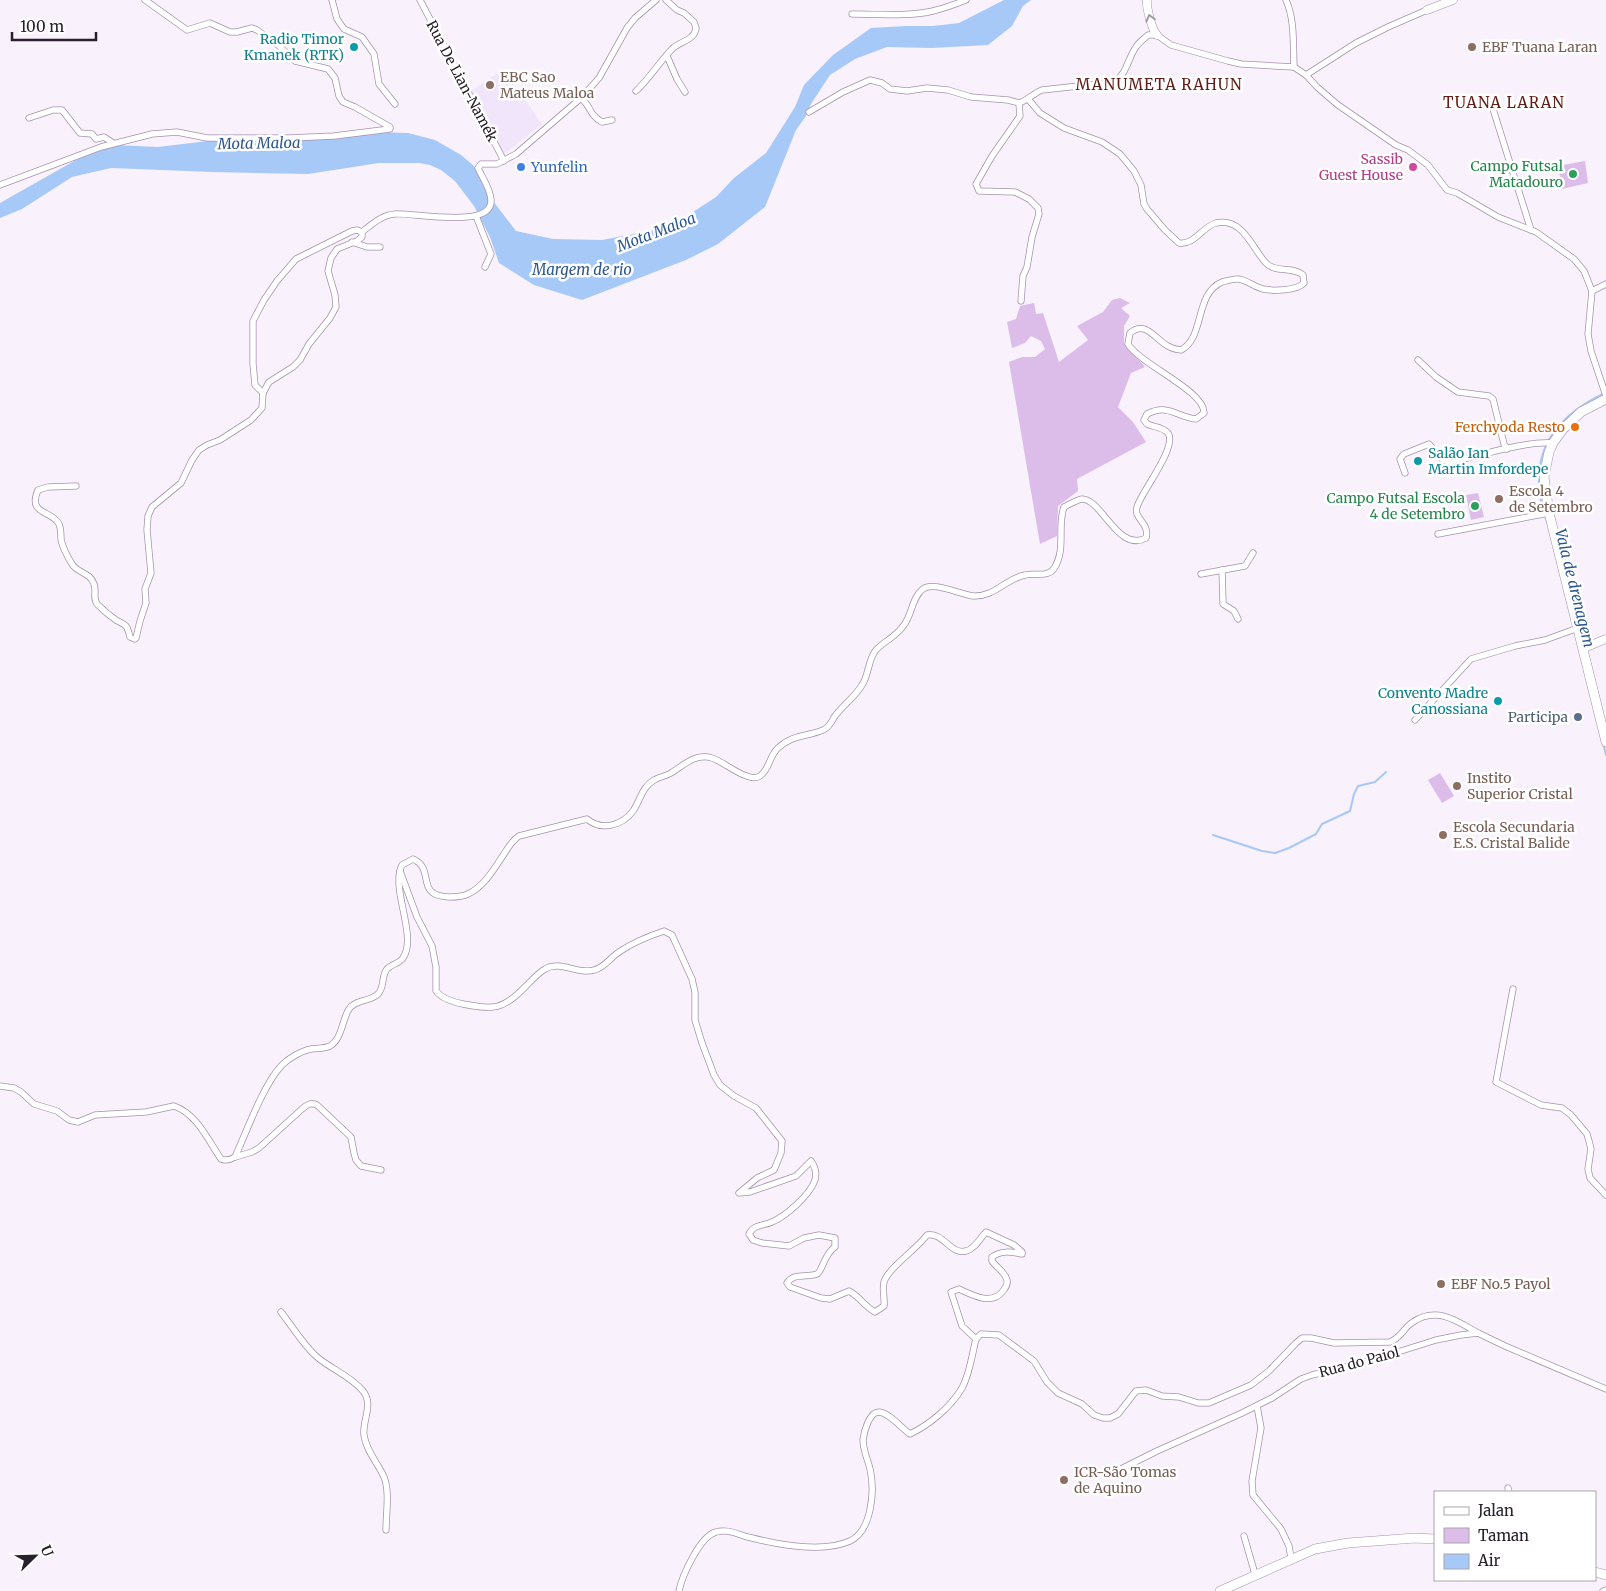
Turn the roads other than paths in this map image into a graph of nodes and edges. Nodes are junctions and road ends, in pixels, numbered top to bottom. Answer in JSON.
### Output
{"nodes":[{"id":1,"x":145,"y":0,"type":"edge"},
{"id":2,"x":332,"y":0,"type":"edge"},
{"id":3,"x":420,"y":0,"type":"edge"},
{"id":4,"x":656,"y":0,"type":"edge"},
{"id":5,"x":666,"y":0,"type":"edge"},
{"id":6,"x":966,"y":0,"type":"edge"},
{"id":7,"x":1147,"y":0,"type":"edge"},
{"id":8,"x":1286,"y":0,"type":"edge"},
{"id":9,"x":1453,"y":0,"type":"edge"},
{"id":10,"x":1427,"y":10,"type":"joint"},
{"id":11,"x":852,"y":14,"type":"dead end"},
{"id":12,"x":1157,"y":35,"type":"junction"},
{"id":13,"x":667,"y":56,"type":"junction"},
{"id":14,"x":1294,"y":67,"type":"junction"},
{"id":15,"x":1306,"y":75,"type":"junction"},
{"id":16,"x":636,"y":91,"type":"dead end"},
{"id":17,"x":685,"y":92,"type":"dead end"},
{"id":18,"x":581,"y":98,"type":"junction"},
{"id":19,"x":1028,"y":99,"type":"junction"},
{"id":20,"x":1019,"y":103,"type":"junction"},
{"id":21,"x":395,"y":104,"type":"dead end"},
{"id":22,"x":1493,"y":109,"type":"dead end"},
{"id":23,"x":809,"y":112,"type":"dead end"},
{"id":24,"x":29,"y":118,"type":"dead end"},
{"id":25,"x":612,"y":120,"type":"dead end"},
{"id":26,"x":113,"y":143,"type":"junction"},
{"id":27,"x":504,"y":161,"type":"junction"},
{"id":28,"x":0,"y":185,"type":"edge"},
{"id":29,"x":476,"y":216,"type":"junction"},
{"id":30,"x":1531,"y":230,"type":"junction"},
{"id":31,"x":362,"y":232,"type":"junction"},
{"id":32,"x":352,"y":242,"type":"junction"},
{"id":33,"x":380,"y":247,"type":"dead end"},
{"id":34,"x":485,"y":267,"type":"dead end"},
{"id":35,"x":1606,"y":284,"type":"edge"},
{"id":36,"x":1592,"y":291,"type":"junction"},
{"id":37,"x":1021,"y":301,"type":"dead end"},
{"id":38,"x":1418,"y":360,"type":"dead end"},
{"id":39,"x":263,"y":393,"type":"junction"},
{"id":40,"x":1606,"y":398,"type":"edge"},
{"id":41,"x":1553,"y":444,"type":"junction"},
{"id":42,"x":1507,"y":449,"type":"junction"},
{"id":43,"x":1405,"y":473,"type":"dead end"},
{"id":44,"x":76,"y":486,"type":"dead end"},
{"id":45,"x":1549,"y":513,"type":"junction"},
{"id":46,"x":1438,"y":534,"type":"dead end"},
{"id":47,"x":1253,"y":553,"type":"dead end"},
{"id":48,"x":1222,"y":570,"type":"junction"},
{"id":49,"x":1202,"y":574,"type":"dead end"},
{"id":50,"x":1238,"y":619,"type":"dead end"},
{"id":51,"x":1575,"y":629,"type":"junction"},
{"id":52,"x":1606,"y":639,"type":"edge"},
{"id":53,"x":1584,"y":648,"type":"junction"},
{"id":54,"x":1416,"y":720,"type":"dead end"},
{"id":55,"x":1606,"y":742,"type":"edge"},
{"id":56,"x":400,"y":869,"type":"junction"},
{"id":57,"x":1513,"y":989,"type":"dead end"},
{"id":58,"x":0,"y":1086,"type":"edge"},
{"id":59,"x":235,"y":1157,"type":"junction"},
{"id":60,"x":381,"y":1170,"type":"dead end"},
{"id":61,"x":1606,"y":1195,"type":"edge"},
{"id":62,"x":281,"y":1312,"type":"dead end"},
{"id":63,"x":1478,"y":1333,"type":"junction"},
{"id":64,"x":976,"y":1339,"type":"junction"},
{"id":65,"x":1606,"y":1389,"type":"edge"},
{"id":66,"x":1257,"y":1406,"type":"junction"},
{"id":67,"x":1121,"y":1469,"type":"dead end"},
{"id":68,"x":386,"y":1530,"type":"dead end"},
{"id":69,"x":1244,"y":1536,"type":"dead end"},
{"id":70,"x":1434,"y":1539,"type":"edge"},
{"id":71,"x":1291,"y":1558,"type":"junction"},
{"id":72,"x":1255,"y":1574,"type":"junction"},
{"id":73,"x":679,"y":1591,"type":"edge"},
{"id":74,"x":1220,"y":1591,"type":"edge"}],
"edges":[{"from":1,"to":26,"type":"street"},
{"from":2,"to":21,"type":"street"},
{"from":3,"to":27,"type":"street","name":"Rua De Lian-Namék"},
{"from":4,"to":18,"type":"street"},
{"from":5,"to":13,"type":"street"},
{"from":6,"to":11,"type":"street"},
{"from":12,"to":7,"type":"street","one_way":true},
{"from":8,"to":14,"type":"street"},
{"from":9,"to":10,"type":"street"},
{"from":10,"to":15,"type":"street"},
{"from":12,"to":14,"type":"street"},
{"from":12,"to":19,"type":"street"},
{"from":13,"to":16,"type":"street"},
{"from":13,"to":17,"type":"street"},
{"from":14,"to":15,"type":"street"},
{"from":15,"to":30,"type":"street"},
{"from":18,"to":25,"type":"street"},
{"from":18,"to":27,"type":"street"},
{"from":19,"to":20,"type":"street"},
{"from":19,"to":56,"type":"street"},
{"from":20,"to":23,"type":"street"},
{"from":20,"to":37,"type":"street"},
{"from":22,"to":30,"type":"street"},
{"from":24,"to":26,"type":"street"},
{"from":26,"to":28,"type":"street"},
{"from":27,"to":29,"type":"street"},
{"from":29,"to":31,"type":"street"},
{"from":29,"to":34,"type":"street"},
{"from":30,"to":36,"type":"street"},
{"from":31,"to":32,"type":"street"},
{"from":31,"to":39,"type":"street"},
{"from":32,"to":33,"type":"street"},
{"from":32,"to":39,"type":"street"},
{"from":35,"to":36,"type":"street"},
{"from":36,"to":40,"type":"street"},
{"from":38,"to":42,"type":"street"},
{"from":39,"to":44,"type":"street"},
{"from":40,"to":41,"type":"main road"},
{"from":41,"to":42,"type":"street"},
{"from":41,"to":45,"type":"main road"},
{"from":42,"to":43,"type":"street"},
{"from":45,"to":46,"type":"street"},
{"from":45,"to":51,"type":"main road"},
{"from":47,"to":48,"type":"street"},
{"from":48,"to":49,"type":"street"},
{"from":48,"to":50,"type":"street"},
{"from":51,"to":53,"type":"main road"},
{"from":51,"to":54,"type":"street"},
{"from":52,"to":53,"type":"street"},
{"from":53,"to":55,"type":"main road"},
{"from":56,"to":59,"type":"street"},
{"from":56,"to":64,"type":"street"},
{"from":57,"to":61,"type":"street"},
{"from":58,"to":59,"type":"street"},
{"from":59,"to":60,"type":"street"},
{"from":62,"to":68,"type":"street"},
{"from":63,"to":64,"type":"street"},
{"from":63,"to":65,"type":"street"},
{"from":63,"to":66,"type":"street","name":"Rua do Paiol"},
{"from":64,"to":73,"type":"street"},
{"from":66,"to":67,"type":"street","name":"Rua do Paiol"},
{"from":66,"to":71,"type":"street"},
{"from":69,"to":72,"type":"street"},
{"from":70,"to":71,"type":"main road"},
{"from":71,"to":72,"type":"main road"},
{"from":72,"to":74,"type":"main road"}]}
